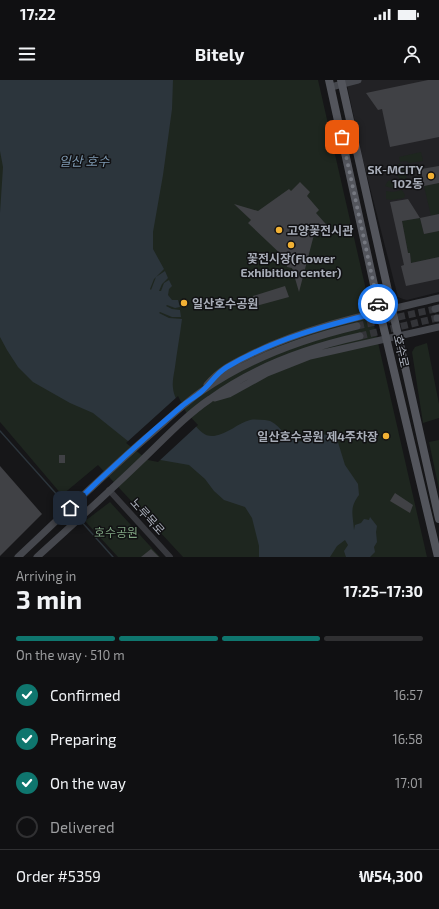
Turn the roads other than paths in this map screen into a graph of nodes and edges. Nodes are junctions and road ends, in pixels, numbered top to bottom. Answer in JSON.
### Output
{"nodes":[{"id":1,"x":358,"y":80,"type":"edge"},
{"id":2,"x":342,"y":82,"type":"edge"},
{"id":3,"x":330,"y":83,"type":"edge"},
{"id":4,"x":439,"y":298,"type":"edge"},
{"id":5,"x":393,"y":309,"type":"junction"},
{"id":6,"x":380,"y":312,"type":"junction"},
{"id":7,"x":357,"y":326,"type":"tunnel mouth"},
{"id":8,"x":439,"y":327,"type":"edge"},
{"id":9,"x":398,"y":335,"type":"junction"},
{"id":10,"x":360,"y":336,"type":"tunnel mouth"},
{"id":11,"x":386,"y":338,"type":"junction"},
{"id":12,"x":202,"y":391,"type":"junction"},
{"id":13,"x":209,"y":399,"type":"junction"},
{"id":14,"x":109,"y":490,"type":"junction"},
{"id":15,"x":439,"y":519,"type":"edge"},
{"id":16,"x":18,"y":557,"type":"edge"},
{"id":17,"x":37,"y":557,"type":"edge"},
{"id":18,"x":170,"y":557,"type":"edge"},
{"id":19,"x":438,"y":557,"type":"edge"}],
"edges":[{"from":1,"to":2,"type":"main road"},
{"from":2,"to":3,"type":"main road"},
{"from":2,"to":5,"type":"main road","name":"호수로"},
{"from":3,"to":6,"type":"main road","name":"호수로"},
{"from":4,"to":5,"type":"main road"},
{"from":5,"to":6,"type":"main road"},
{"from":5,"to":9,"type":"main road","name":"호수로"},
{"from":6,"to":11,"type":"main road","name":"호수로"},
{"from":6,"to":12,"type":"main road"},
{"from":7,"to":12,"type":"main road"},
{"from":8,"to":9,"type":"main road"},
{"from":9,"to":11,"type":"main road"},
{"from":9,"to":15,"type":"main road","name":"호수로"},
{"from":10,"to":13,"type":"main road"},
{"from":11,"to":13,"type":"main road"},
{"from":11,"to":19,"type":"main road","name":"호수로"},
{"from":12,"to":16,"type":"main road"},
{"from":13,"to":14,"type":"main road"},
{"from":14,"to":17,"type":"main road"},
{"from":14,"to":18,"type":"street","name":"노루목로"}]}
